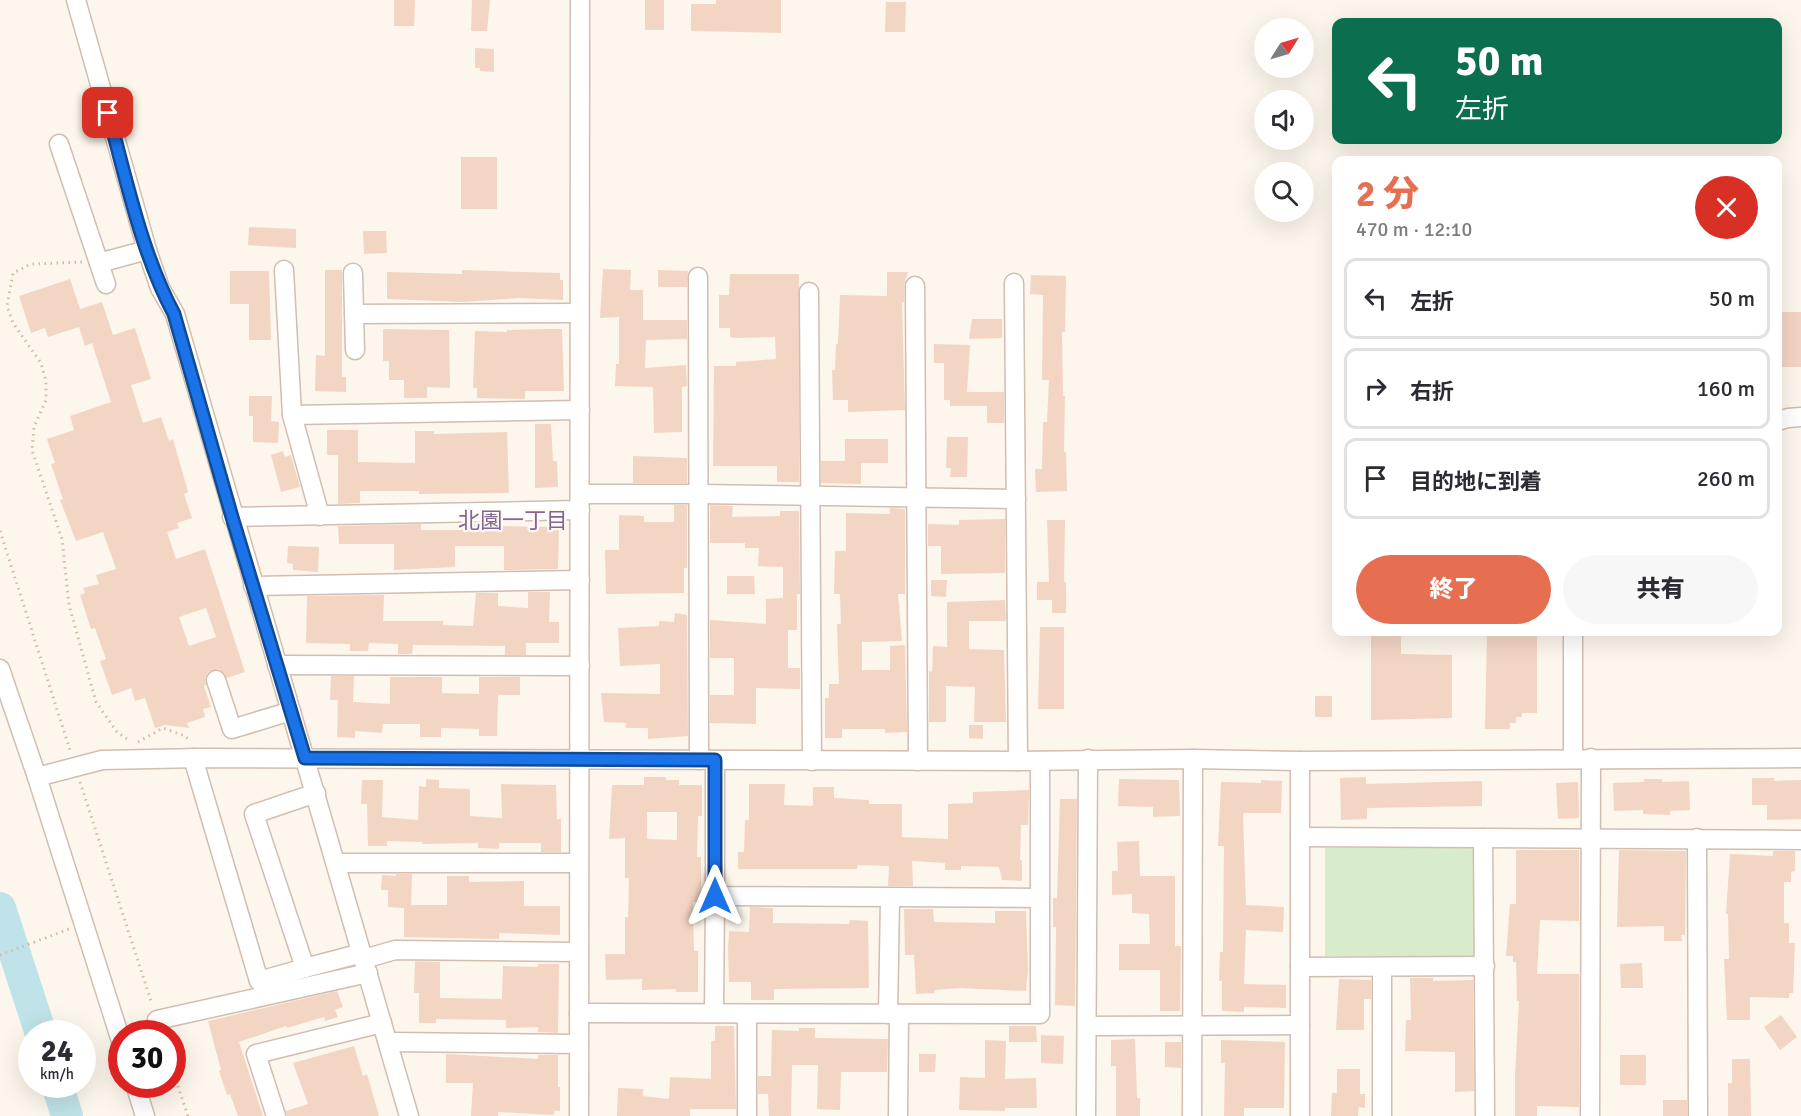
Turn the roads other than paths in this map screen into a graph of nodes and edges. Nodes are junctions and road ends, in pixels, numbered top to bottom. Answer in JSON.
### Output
{"nodes":[{"id":1,"x":76,"y":0,"type":"edge"},
{"id":2,"x":580,"y":0,"type":"edge"},
{"id":3,"x":59,"y":144,"type":"dead end"},
{"id":4,"x":147,"y":250,"type":"junction"},
{"id":5,"x":99,"y":262,"type":"junction"},
{"id":6,"x":284,"y":270,"type":"dead end"},
{"id":7,"x":353,"y":273,"type":"dead end"},
{"id":8,"x":698,"y":278,"type":"dead end"},
{"id":9,"x":1014,"y":283,"type":"dead end"},
{"id":10,"x":106,"y":284,"type":"dead end"},
{"id":11,"x":915,"y":286,"type":"dead end"},
{"id":12,"x":809,"y":292,"type":"dead end"},
{"id":13,"x":579,"y":313,"type":"junction"},
{"id":14,"x":354,"y":314,"type":"junction"},
{"id":15,"x":355,"y":350,"type":"dead end"},
{"id":16,"x":580,"y":410,"type":"junction"},
{"id":17,"x":292,"y":415,"type":"junction"},
{"id":18,"x":1801,"y":417,"type":"edge"},
{"id":19,"x":1782,"y":419,"type":"edge"},
{"id":20,"x":698,"y":494,"type":"junction"},
{"id":21,"x":811,"y":497,"type":"junction"},
{"id":22,"x":916,"y":499,"type":"junction"},
{"id":23,"x":1016,"y":500,"type":"junction"},
{"id":24,"x":580,"y":502,"type":"junction"},
{"id":25,"x":320,"y":516,"type":"junction"},
{"id":26,"x":232,"y":517,"type":"junction"},
{"id":27,"x":580,"y":580,"type":"junction"},
{"id":28,"x":253,"y":586,"type":"junction"},
{"id":29,"x":1573,"y":636,"type":"edge"},
{"id":30,"x":277,"y":665,"type":"junction"},
{"id":31,"x":580,"y":666,"type":"junction"},
{"id":32,"x":0,"y":669,"type":"edge"},
{"id":33,"x":216,"y":681,"type":"dead end"},
{"id":34,"x":291,"y":711,"type":"junction"},
{"id":35,"x":197,"y":758,"type":"junction"},
{"id":36,"x":305,"y":758,"type":"junction"},
{"id":37,"x":1582,"y":758,"type":"junction"},
{"id":38,"x":1801,"y":758,"type":"edge"},
{"id":39,"x":1088,"y":759,"type":"junction"},
{"id":40,"x":1193,"y":759,"type":"junction"},
{"id":41,"x":579,"y":760,"type":"junction"},
{"id":42,"x":707,"y":760,"type":"junction"},
{"id":43,"x":812,"y":760,"type":"junction"},
{"id":44,"x":918,"y":761,"type":"junction"},
{"id":45,"x":1018,"y":761,"type":"junction"},
{"id":46,"x":1040,"y":761,"type":"junction"},
{"id":47,"x":1300,"y":761,"type":"junction"},
{"id":48,"x":37,"y":777,"type":"junction"},
{"id":49,"x":316,"y":794,"type":"junction"},
{"id":50,"x":1300,"y":837,"type":"junction"},
{"id":51,"x":1483,"y":838,"type":"junction"},
{"id":52,"x":1589,"y":838,"type":"junction"},
{"id":53,"x":1697,"y":838,"type":"junction"},
{"id":54,"x":1801,"y":840,"type":"edge"},
{"id":55,"x":337,"y":863,"type":"junction"},
{"id":56,"x":579,"y":863,"type":"junction"},
{"id":57,"x":715,"y":896,"type":"junction"},
{"id":58,"x":1040,"y":898,"type":"junction"},
{"id":59,"x":890,"y":899,"type":"junction"},
{"id":60,"x":579,"y":952,"type":"junction"},
{"id":61,"x":365,"y":962,"type":"junction"},
{"id":62,"x":1485,"y":966,"type":"junction"},
{"id":63,"x":1300,"y":967,"type":"junction"},
{"id":64,"x":1382,"y":967,"type":"junction"},
{"id":65,"x":305,"y":968,"type":"junction"},
{"id":66,"x":579,"y":1013,"type":"junction"},
{"id":67,"x":714,"y":1013,"type":"junction"},
{"id":68,"x":747,"y":1014,"type":"junction"},
{"id":69,"x":893,"y":1014,"type":"junction"},
{"id":70,"x":114,"y":1020,"type":"edge"},
{"id":71,"x":157,"y":1020,"type":"dead end"},
{"id":72,"x":382,"y":1023,"type":"junction"},
{"id":73,"x":1300,"y":1025,"type":"junction"},
{"id":74,"x":1087,"y":1026,"type":"junction"},
{"id":75,"x":1192,"y":1026,"type":"junction"},
{"id":76,"x":387,"y":1042,"type":"junction"},
{"id":77,"x":579,"y":1044,"type":"junction"},
{"id":78,"x":139,"y":1098,"type":"edge"},
{"id":79,"x":145,"y":1116,"type":"edge"},
{"id":80,"x":276,"y":1116,"type":"edge"},
{"id":81,"x":409,"y":1116,"type":"edge"},
{"id":82,"x":579,"y":1116,"type":"edge"},
{"id":83,"x":747,"y":1116,"type":"edge"},
{"id":84,"x":898,"y":1116,"type":"edge"},
{"id":85,"x":1086,"y":1116,"type":"edge"},
{"id":86,"x":1192,"y":1116,"type":"edge"},
{"id":87,"x":1300,"y":1116,"type":"edge"},
{"id":88,"x":1382,"y":1116,"type":"edge"},
{"id":89,"x":1485,"y":1116,"type":"edge"},
{"id":90,"x":1590,"y":1116,"type":"edge"},
{"id":91,"x":1698,"y":1116,"type":"edge"}],
"edges":[{"from":1,"to":4,"type":"street"},
{"from":2,"to":13,"type":"street"},
{"from":3,"to":5,"type":"street"},
{"from":4,"to":5,"type":"street"},
{"from":4,"to":26,"type":"street"},
{"from":5,"to":10,"type":"street"},
{"from":6,"to":17,"type":"street"},
{"from":7,"to":14,"type":"street"},
{"from":8,"to":20,"type":"street"},
{"from":9,"to":23,"type":"street"},
{"from":11,"to":22,"type":"street"},
{"from":12,"to":21,"type":"street"},
{"from":13,"to":14,"type":"street"},
{"from":13,"to":16,"type":"street"},
{"from":14,"to":15,"type":"street"},
{"from":16,"to":17,"type":"street"},
{"from":16,"to":24,"type":"street"},
{"from":17,"to":25,"type":"street"},
{"from":18,"to":19,"type":"street"},
{"from":20,"to":21,"type":"street"},
{"from":20,"to":24,"type":"street"},
{"from":20,"to":42,"type":"street"},
{"from":21,"to":22,"type":"street"},
{"from":21,"to":43,"type":"street"},
{"from":22,"to":23,"type":"street"},
{"from":22,"to":44,"type":"street"},
{"from":23,"to":45,"type":"street"},
{"from":24,"to":25,"type":"street"},
{"from":24,"to":27,"type":"street"},
{"from":25,"to":26,"type":"street"},
{"from":26,"to":28,"type":"street"},
{"from":27,"to":28,"type":"street"},
{"from":27,"to":31,"type":"street"},
{"from":28,"to":30,"type":"street"},
{"from":29,"to":37,"type":"street"},
{"from":30,"to":31,"type":"street"},
{"from":30,"to":34,"type":"street"},
{"from":31,"to":41,"type":"street"},
{"from":32,"to":48,"type":"street"},
{"from":33,"to":34,"type":"street"},
{"from":34,"to":36,"type":"street"},
{"from":35,"to":36,"type":"street"},
{"from":35,"to":48,"type":"street"},
{"from":35,"to":65,"type":"street"},
{"from":36,"to":41,"type":"street"},
{"from":36,"to":49,"type":"street"},
{"from":37,"to":38,"type":"street"},
{"from":37,"to":47,"type":"street"},
{"from":37,"to":52,"type":"street"},
{"from":39,"to":40,"type":"street"},
{"from":39,"to":46,"type":"street"},
{"from":39,"to":74,"type":"street"},
{"from":40,"to":47,"type":"street"},
{"from":40,"to":75,"type":"street"},
{"from":41,"to":42,"type":"street"},
{"from":41,"to":56,"type":"street"},
{"from":42,"to":43,"type":"street"},
{"from":42,"to":57,"type":"street"},
{"from":43,"to":44,"type":"street"},
{"from":44,"to":45,"type":"street"},
{"from":45,"to":46,"type":"street"},
{"from":46,"to":58,"type":"street"},
{"from":47,"to":50,"type":"street"},
{"from":48,"to":70,"type":"street"},
{"from":49,"to":55,"type":"street"},
{"from":49,"to":65,"type":"street"},
{"from":50,"to":51,"type":"street"},
{"from":50,"to":63,"type":"street"},
{"from":51,"to":52,"type":"street"},
{"from":51,"to":62,"type":"street"},
{"from":52,"to":53,"type":"street"},
{"from":52,"to":90,"type":"street"},
{"from":53,"to":54,"type":"street"},
{"from":53,"to":91,"type":"street"},
{"from":55,"to":56,"type":"street"},
{"from":55,"to":61,"type":"street"},
{"from":56,"to":60,"type":"street"},
{"from":57,"to":59,"type":"street"},
{"from":57,"to":67,"type":"street"},
{"from":58,"to":59,"type":"street"},
{"from":58,"to":69,"type":"street"},
{"from":59,"to":69,"type":"street"},
{"from":60,"to":61,"type":"street"},
{"from":60,"to":66,"type":"street"},
{"from":61,"to":65,"type":"street"},
{"from":61,"to":71,"type":"street"},
{"from":61,"to":72,"type":"street"},
{"from":62,"to":64,"type":"street"},
{"from":62,"to":89,"type":"street"},
{"from":63,"to":64,"type":"street"},
{"from":63,"to":73,"type":"street"},
{"from":64,"to":88,"type":"street"},
{"from":66,"to":67,"type":"street"},
{"from":66,"to":77,"type":"street"},
{"from":67,"to":68,"type":"street"},
{"from":68,"to":69,"type":"street"},
{"from":68,"to":83,"type":"street"},
{"from":69,"to":84,"type":"street"},
{"from":72,"to":76,"type":"street"},
{"from":72,"to":80,"type":"street"},
{"from":73,"to":75,"type":"street"},
{"from":73,"to":87,"type":"street"},
{"from":74,"to":75,"type":"street"},
{"from":74,"to":85,"type":"street"},
{"from":75,"to":86,"type":"street"},
{"from":76,"to":77,"type":"street"},
{"from":76,"to":81,"type":"street"},
{"from":77,"to":82,"type":"street"},
{"from":78,"to":79,"type":"street"}]}
